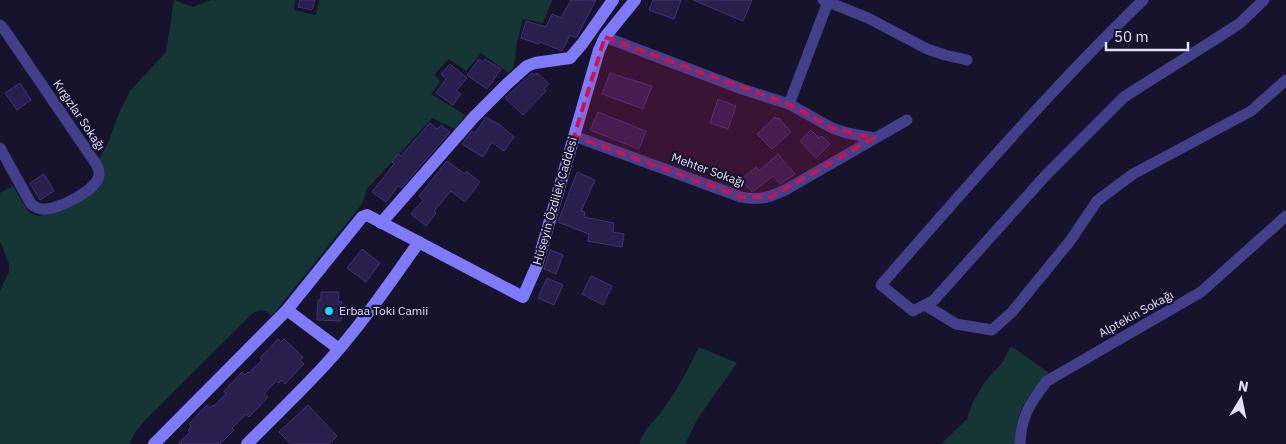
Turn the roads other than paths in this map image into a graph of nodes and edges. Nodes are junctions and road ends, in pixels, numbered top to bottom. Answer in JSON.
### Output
{"nodes":[{"id":1,"x":613,"y":0,"type":"edge"},
{"id":2,"x":635,"y":0,"type":"edge"},
{"id":3,"x":1143,"y":0,"type":"edge"},
{"id":4,"x":1264,"y":0,"type":"edge"},
{"id":5,"x":825,"y":1,"type":"edge"},
{"id":6,"x":0,"y":26,"type":"edge"},
{"id":7,"x":605,"y":37,"type":"junction"},
{"id":8,"x":967,"y":60,"type":"dead end"},
{"id":9,"x":1286,"y":80,"type":"edge"},
{"id":10,"x":789,"y":104,"type":"junction"},
{"id":11,"x":907,"y":120,"type":"dead end"},
{"id":12,"x":574,"y":136,"type":"junction"},
{"id":13,"x":874,"y":138,"type":"junction"},
{"id":14,"x":0,"y":148,"type":"edge"},
{"id":15,"x":1286,"y":216,"type":"edge"},
{"id":16,"x":381,"y":222,"type":"junction"},
{"id":17,"x":419,"y":242,"type":"junction"},
{"id":18,"x":924,"y":305,"type":"junction"},
{"id":19,"x":287,"y":310,"type":"junction"},
{"id":20,"x":339,"y":349,"type":"junction"},
{"id":21,"x":154,"y":444,"type":"edge"},
{"id":22,"x":247,"y":444,"type":"edge"},
{"id":23,"x":1020,"y":444,"type":"edge"}],
"edges":[{"from":1,"to":16,"type":"street"},
{"from":2,"to":7,"type":"street","name":"Hüseyin Özdilek Caddesi"},
{"from":3,"to":18,"type":"street"},
{"from":4,"to":18,"type":"street"},
{"from":5,"to":8,"type":"street"},
{"from":5,"to":10,"type":"street"},
{"from":6,"to":14,"type":"street","name":"Kırgızlar Sokağı"},
{"from":7,"to":10,"type":"street"},
{"from":7,"to":12,"type":"street","name":"Hüseyin Özdilek Caddesi"},
{"from":9,"to":18,"type":"street"},
{"from":10,"to":13,"type":"street"},
{"from":11,"to":13,"type":"street","name":"Mehter Sokağı"},
{"from":12,"to":13,"type":"street","name":"Mehter Sokağı"},
{"from":12,"to":17,"type":"street","name":"Hüseyin Özdilek Caddesi"},
{"from":15,"to":23,"type":"street","name":"Alptekin Sokağı"},
{"from":16,"to":17,"type":"street","name":"Hüseyin Özdilek Caddesi"},
{"from":16,"to":19,"type":"street","name":"Hüseyin Özdilek Caddesi"},
{"from":17,"to":20,"type":"street"},
{"from":19,"to":20,"type":"street"},
{"from":19,"to":21,"type":"street","name":"Hüseyin Özdilek Caddesi"},
{"from":20,"to":22,"type":"street"}]}
